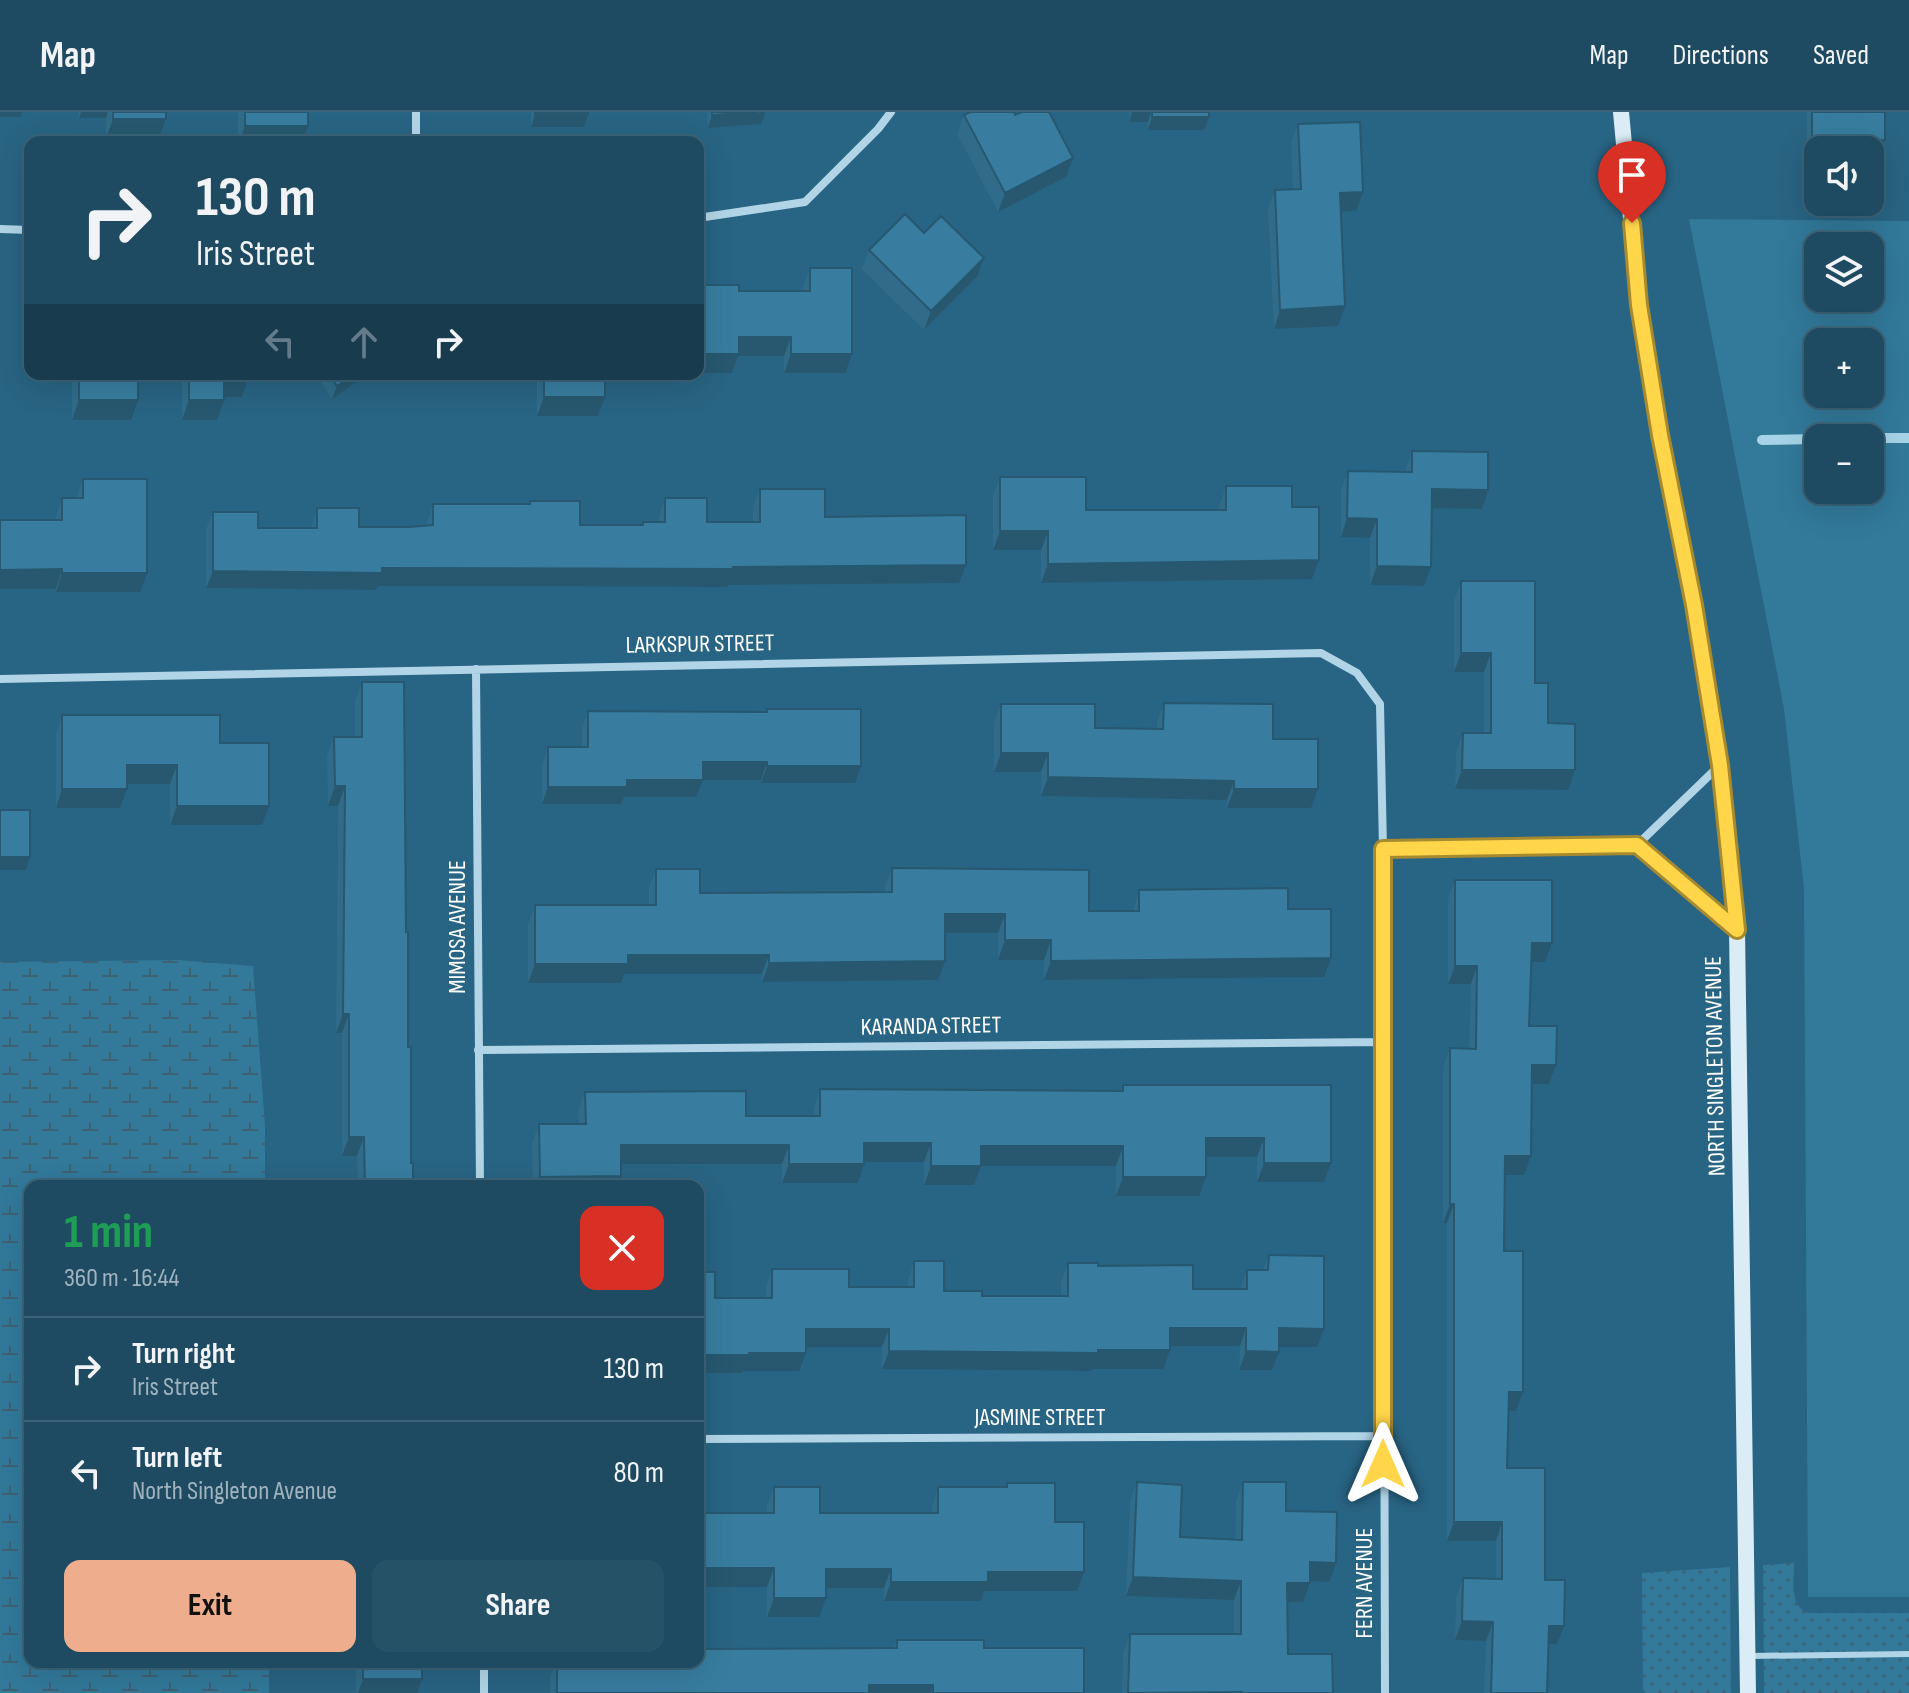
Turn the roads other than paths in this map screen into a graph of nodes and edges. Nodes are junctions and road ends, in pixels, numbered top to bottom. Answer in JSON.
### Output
{"nodes":[{"id":1,"x":416,"y":112,"type":"edge"},
{"id":2,"x":891,"y":112,"type":"edge"},
{"id":3,"x":1621,"y":112,"type":"edge"},
{"id":4,"x":416,"y":136,"type":"edge"},
{"id":5,"x":704,"y":217,"type":"edge"},
{"id":6,"x":0,"y":229,"type":"edge"},
{"id":7,"x":24,"y":230,"type":"edge"},
{"id":8,"x":476,"y":669,"type":"junction"},
{"id":9,"x":0,"y":679,"type":"edge"},
{"id":10,"x":1380,"y":704,"type":"joint"},
{"id":11,"x":1720,"y":765,"type":"junction"},
{"id":12,"x":1637,"y":845,"type":"junction"},
{"id":13,"x":1383,"y":849,"type":"junction"},
{"id":14,"x":1737,"y":930,"type":"junction"},
{"id":15,"x":1384,"y":1042,"type":"junction"},
{"id":16,"x":478,"y":1050,"type":"junction"},
{"id":17,"x":480,"y":1180,"type":"edge"},
{"id":18,"x":1383,"y":1436,"type":"junction"},
{"id":19,"x":704,"y":1439,"type":"edge"},
{"id":20,"x":1909,"y":1654,"type":"edge"},
{"id":21,"x":1748,"y":1656,"type":"junction"},
{"id":22,"x":484,"y":1668,"type":"edge"},
{"id":23,"x":484,"y":1693,"type":"edge"},
{"id":24,"x":1385,"y":1693,"type":"edge"},
{"id":25,"x":1748,"y":1693,"type":"edge"}],
"edges":[{"from":1,"to":4,"type":"street"},
{"from":2,"to":5,"type":"street"},
{"from":3,"to":11,"type":"street","name":"NORTH SINGLETON AVENUE"},
{"from":6,"to":7,"type":"street"},
{"from":8,"to":9,"type":"street","name":"LARKSPUR STREET"},
{"from":8,"to":10,"type":"street","name":"LARKSPUR STREET"},
{"from":8,"to":16,"type":"street","name":"MIMOSA AVENUE"},
{"from":10,"to":13,"type":"street","name":"FERN AVENUE"},
{"from":11,"to":12,"type":"street"},
{"from":11,"to":14,"type":"street","name":"NORTH SINGLETON AVENUE"},
{"from":12,"to":13,"type":"street"},
{"from":12,"to":14,"type":"street"},
{"from":13,"to":15,"type":"street","name":"FERN AVENUE"},
{"from":14,"to":21,"type":"street","name":"NORTH SINGLETON AVENUE"},
{"from":15,"to":16,"type":"street","name":"KARANDA STREET"},
{"from":15,"to":18,"type":"street","name":"FERN AVENUE"},
{"from":16,"to":17,"type":"street","name":"MIMOSA AVENUE"},
{"from":18,"to":19,"type":"street","name":"JASMINE STREET"},
{"from":18,"to":24,"type":"street","name":"FERN AVENUE"},
{"from":20,"to":21,"type":"lane"},
{"from":21,"to":25,"type":"street","name":"NORTH SINGLETON AVENUE"},
{"from":22,"to":23,"type":"street"}]}
